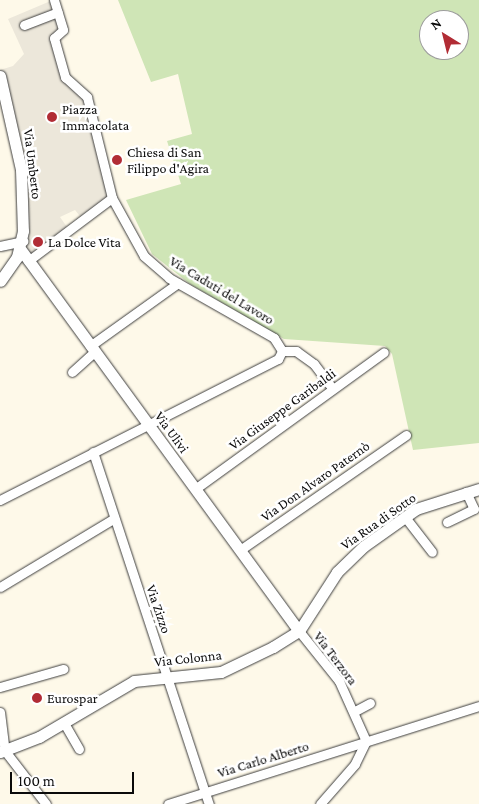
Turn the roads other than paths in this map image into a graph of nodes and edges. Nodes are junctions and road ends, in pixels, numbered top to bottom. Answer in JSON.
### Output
{"nodes":[{"id":1,"x":54,"y":0,"type":"edge"},
{"id":2,"x":58,"y":12,"type":"junction"},
{"id":3,"x":24,"y":25,"type":"dead end"},
{"id":4,"x":1,"y":80,"type":"edge"},
{"id":5,"x":112,"y":198,"type":"junction"},
{"id":6,"x":0,"y":246,"type":"edge"},
{"id":7,"x":22,"y":246,"type":"junction"},
{"id":8,"x":28,"y":260,"type":"junction"},
{"id":9,"x":0,"y":281,"type":"edge"},
{"id":10,"x":178,"y":283,"type":"junction"},
{"id":11,"x":92,"y":349,"type":"junction"},
{"id":12,"x":282,"y":351,"type":"junction"},
{"id":13,"x":384,"y":352,"type":"dead end"},
{"id":14,"x":72,"y":372,"type":"dead end"},
{"id":15,"x":333,"y":389,"type":"junction"},
{"id":16,"x":148,"y":424,"type":"junction"},
{"id":17,"x":406,"y":434,"type":"dead end"},
{"id":18,"x":93,"y":452,"type":"junction"},
{"id":19,"x":195,"y":489,"type":"junction"},
{"id":20,"x":479,"y":489,"type":"edge"},
{"id":21,"x":466,"y":492,"type":"junction"},
{"id":22,"x":0,"y":500,"type":"edge"},
{"id":23,"x":405,"y":517,"type":"junction"},
{"id":24,"x":113,"y":519,"type":"junction"},
{"id":25,"x":447,"y":522,"type":"dead end"},
{"id":26,"x":240,"y":550,"type":"junction"},
{"id":27,"x":432,"y":552,"type":"dead end"},
{"id":28,"x":0,"y":587,"type":"edge"},
{"id":29,"x":299,"y":631,"type":"junction"},
{"id":30,"x":63,"y":669,"type":"dead end"},
{"id":31,"x":167,"y":674,"type":"junction"},
{"id":32,"x":0,"y":688,"type":"edge"},
{"id":33,"x":370,"y":703,"type":"dead end"},
{"id":34,"x":479,"y":706,"type":"edge"},
{"id":35,"x":355,"y":711,"type":"junction"},
{"id":36,"x":0,"y":712,"type":"edge"},
{"id":37,"x":64,"y":723,"type":"junction"},
{"id":38,"x":366,"y":741,"type":"junction"},
{"id":39,"x":79,"y":749,"type":"dead end"},
{"id":40,"x":2,"y":751,"type":"edge"},
{"id":41,"x":205,"y":792,"type":"junction"},
{"id":42,"x":46,"y":804,"type":"edge"},
{"id":43,"x":168,"y":804,"type":"edge"},
{"id":44,"x":209,"y":804,"type":"edge"},
{"id":45,"x":320,"y":804,"type":"edge"}],
"edges":[{"from":1,"to":2,"type":"street"},
{"from":2,"to":3,"type":"street"},
{"from":2,"to":5,"type":"street"},
{"from":4,"to":7,"type":"street","name":"Via Umberto"},
{"from":5,"to":8,"type":"street"},
{"from":5,"to":10,"type":"street","name":"Via Caduti del Lavoro"},
{"from":6,"to":7,"type":"street"},
{"from":7,"to":8,"type":"street","name":"Via Ulivi"},
{"from":7,"to":9,"type":"street"},
{"from":8,"to":11,"type":"street","name":"Via Ulivi"},
{"from":10,"to":11,"type":"street"},
{"from":10,"to":12,"type":"street","name":"Via Caduti del Lavoro"},
{"from":11,"to":14,"type":"street"},
{"from":11,"to":16,"type":"street","name":"Via Ulivi"},
{"from":12,"to":15,"type":"street"},
{"from":12,"to":16,"type":"street"},
{"from":13,"to":15,"type":"street","name":"Via Giuseppe Garibaldi"},
{"from":15,"to":19,"type":"street","name":"Via Giuseppe Garibaldi"},
{"from":16,"to":18,"type":"street"},
{"from":16,"to":19,"type":"street","name":"Via Ulivi"},
{"from":17,"to":26,"type":"street","name":"Via Don Alvaro Paternò"},
{"from":18,"to":22,"type":"street"},
{"from":18,"to":24,"type":"street","name":"Via Zizzo"},
{"from":19,"to":26,"type":"street","name":"Via Ulivi"},
{"from":20,"to":21,"type":"street","name":"Via Rua di Sotto"},
{"from":21,"to":23,"type":"street","name":"Via Rua di Sotto"},
{"from":21,"to":25,"type":"street"},
{"from":23,"to":27,"type":"street"},
{"from":23,"to":29,"type":"street","name":"Via Rua di Sotto"},
{"from":24,"to":28,"type":"street"},
{"from":24,"to":31,"type":"street","name":"Via Zizzo"},
{"from":26,"to":29,"type":"street","name":"Via Ulivi"},
{"from":29,"to":31,"type":"street","name":"Via Colonna"},
{"from":29,"to":35,"type":"street","name":"Via Terzora"},
{"from":30,"to":32,"type":"street"},
{"from":31,"to":37,"type":"street","name":"Via Colonna"},
{"from":31,"to":41,"type":"street","name":"Via Zizzo"},
{"from":33,"to":35,"type":"street"},
{"from":34,"to":38,"type":"street","name":"Via Carlo Alberto"},
{"from":35,"to":38,"type":"street","name":"Via Terzora"},
{"from":36,"to":40,"type":"street"},
{"from":37,"to":39,"type":"street"},
{"from":37,"to":40,"type":"street","name":"Via Colonna"},
{"from":38,"to":41,"type":"street","name":"Via Carlo Alberto"},
{"from":38,"to":45,"type":"street"},
{"from":40,"to":42,"type":"street"},
{"from":41,"to":43,"type":"street","name":"Via Carlo Alberto"},
{"from":41,"to":44,"type":"street","name":"Via Zizzo"}]}
